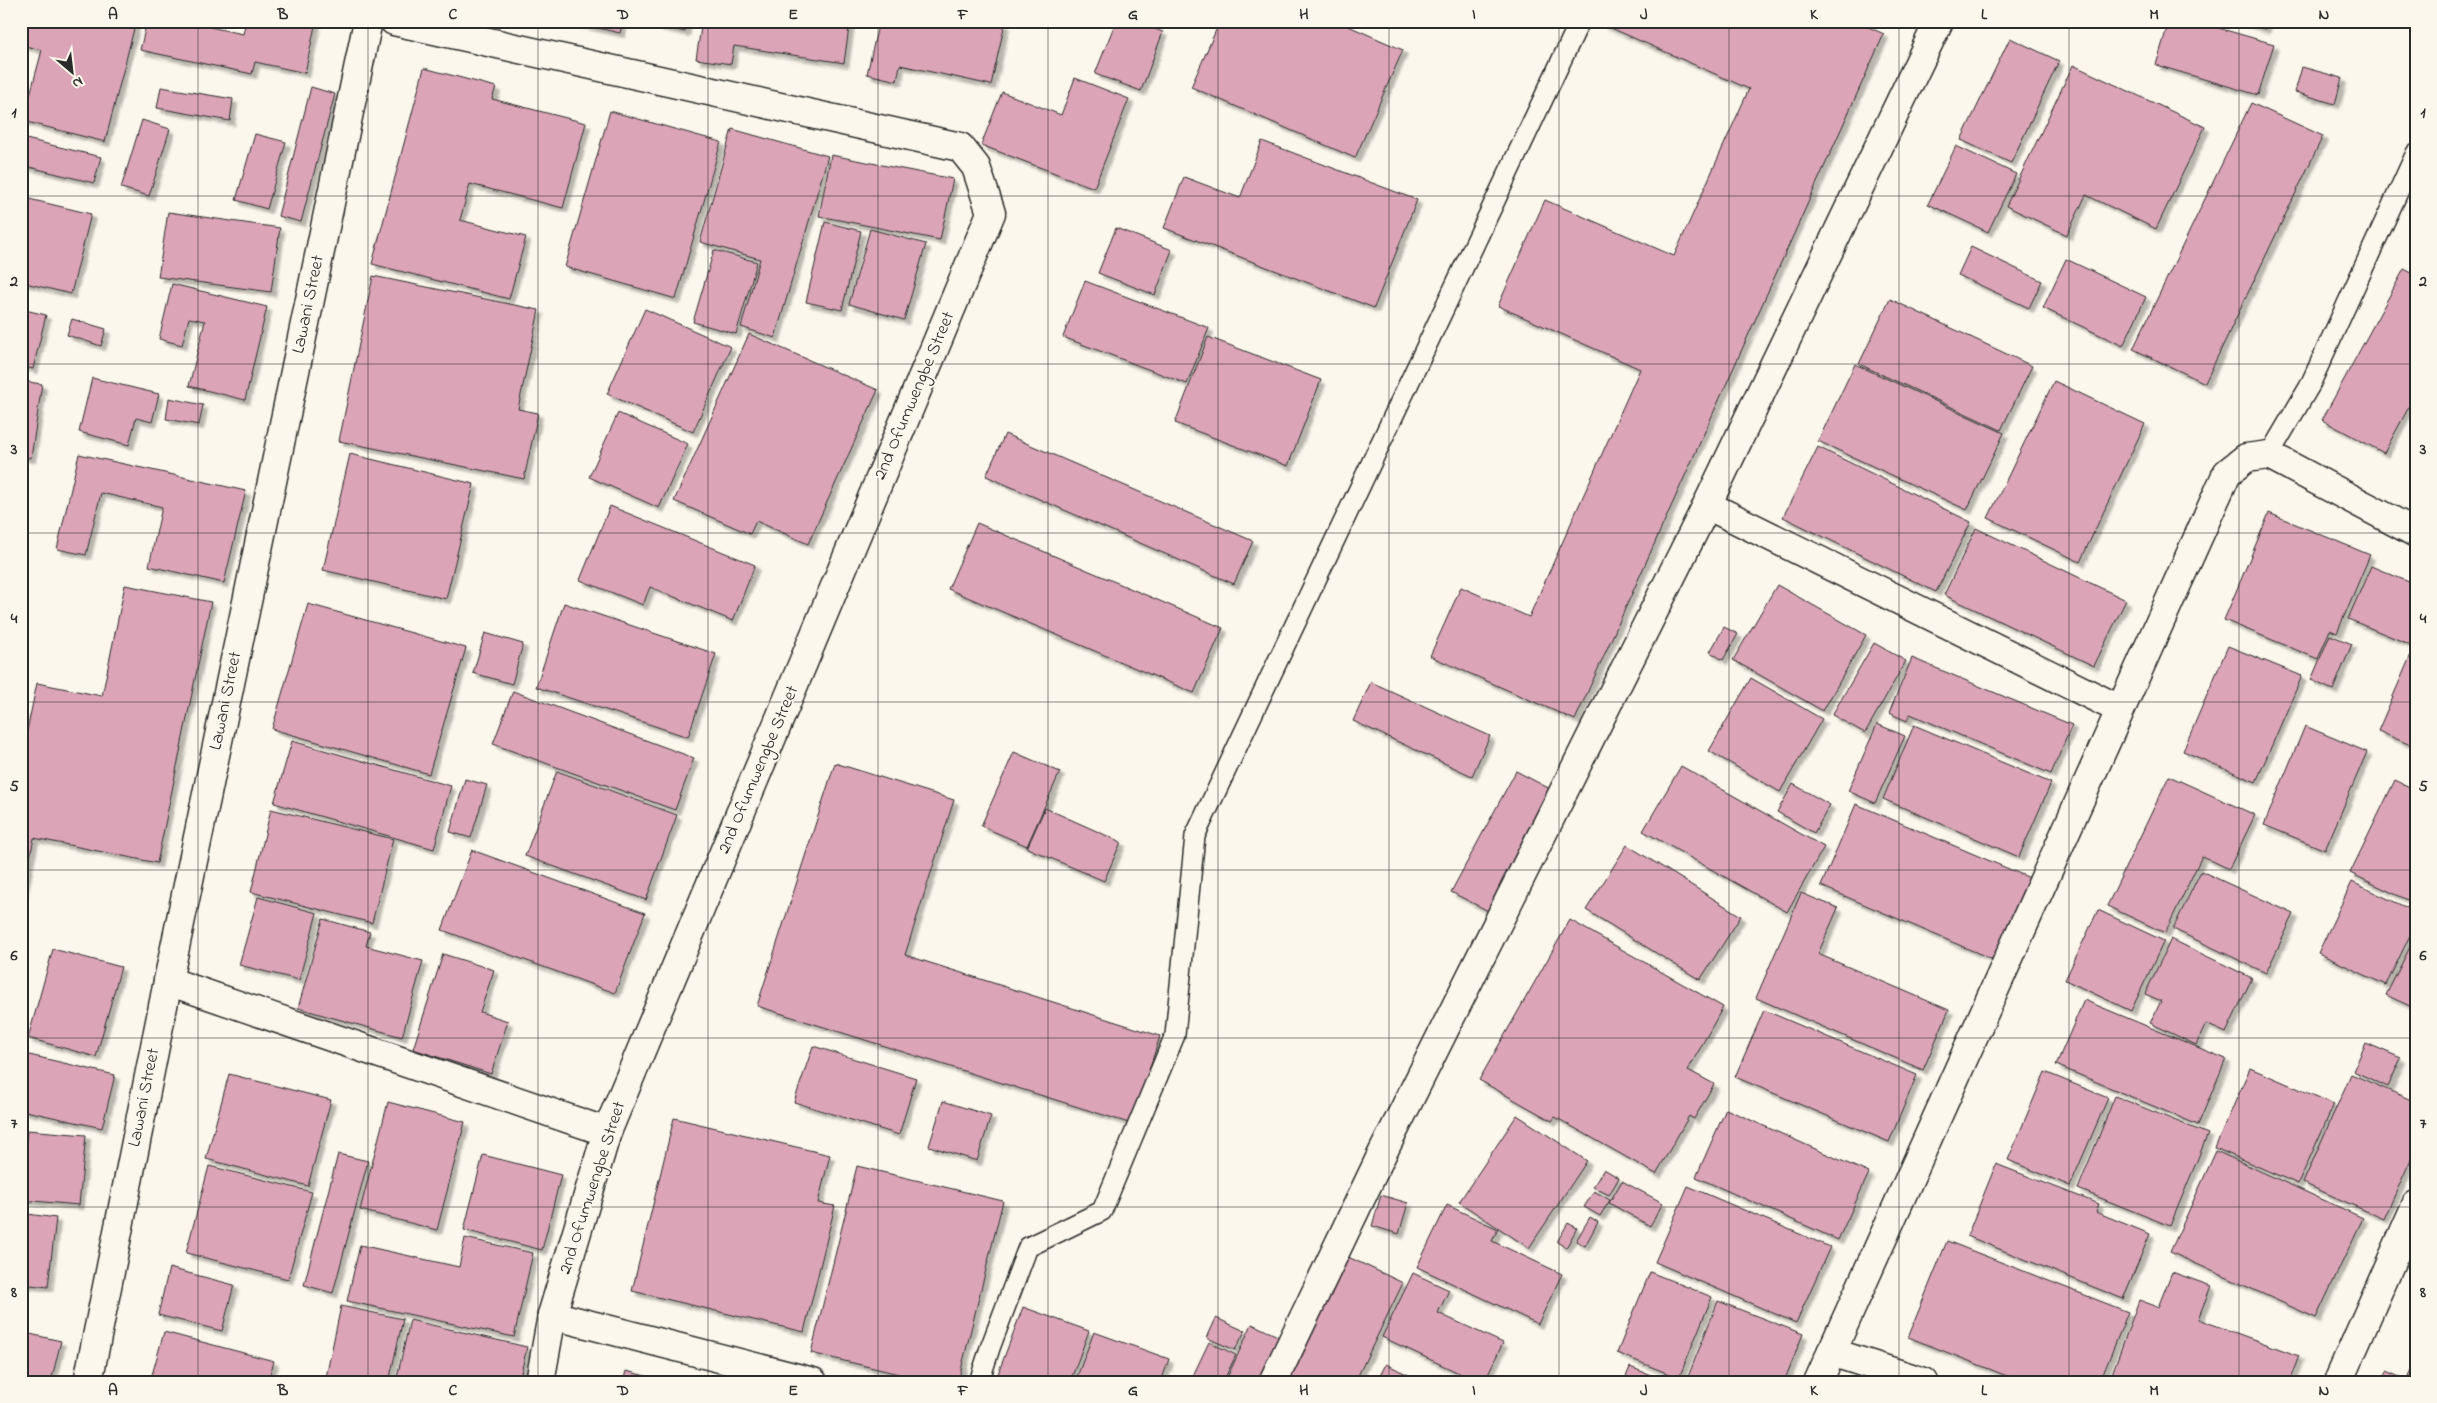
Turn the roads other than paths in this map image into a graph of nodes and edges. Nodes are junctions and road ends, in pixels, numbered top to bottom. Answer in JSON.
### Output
{"nodes":[{"id":1,"x":368,"y":21,"type":"edge"},
{"id":2,"x":394,"y":21,"type":"edge"},
{"id":3,"x":1580,"y":21,"type":"edge"},
{"id":4,"x":1939,"y":21,"type":"edge"},
{"id":5,"x":2416,"y":153,"type":"edge"},
{"id":6,"x":2268,"y":455,"type":"junction"},
{"id":7,"x":1707,"y":505,"type":"junction"},
{"id":8,"x":2416,"y":533,"type":"edge"},
{"id":9,"x":2119,"y":709,"type":"junction"},
{"id":10,"x":168,"y":981,"type":"junction"},
{"id":11,"x":608,"y":1132,"type":"junction"},
{"id":12,"x":2416,"y":1205,"type":"edge"},
{"id":13,"x":552,"y":1315,"type":"junction"},
{"id":14,"x":1831,"y":1352,"type":"junction"},
{"id":15,"x":88,"y":1382,"type":"edge"},
{"id":16,"x":540,"y":1382,"type":"edge"},
{"id":17,"x":813,"y":1382,"type":"edge"},
{"id":18,"x":979,"y":1382,"type":"edge"},
{"id":19,"x":1273,"y":1382,"type":"edge"},
{"id":20,"x":1818,"y":1382,"type":"edge"},
{"id":21,"x":1924,"y":1382,"type":"edge"},
{"id":22,"x":2338,"y":1382,"type":"edge"}],
"edges":[{"from":1,"to":10,"type":"street","name":"Lawani Street"},
{"from":2,"to":11,"type":"street","name":"2nd Ofumwengbe Street"},
{"from":3,"to":18,"type":"lane"},
{"from":4,"to":7,"type":"street"},
{"from":5,"to":6,"type":"lane"},
{"from":6,"to":8,"type":"street"},
{"from":6,"to":9,"type":"street"},
{"from":7,"to":9,"type":"street"},
{"from":7,"to":19,"type":"street"},
{"from":9,"to":14,"type":"street"},
{"from":10,"to":11,"type":"street"},
{"from":10,"to":15,"type":"street","name":"Lawani Street"},
{"from":11,"to":13,"type":"street","name":"2nd Ofumwengbe Street"},
{"from":12,"to":22,"type":"street"},
{"from":13,"to":16,"type":"street","name":"2nd Ofumwengbe Street"},
{"from":13,"to":17,"type":"street"},
{"from":14,"to":20,"type":"street"},
{"from":14,"to":21,"type":"street"}]}
